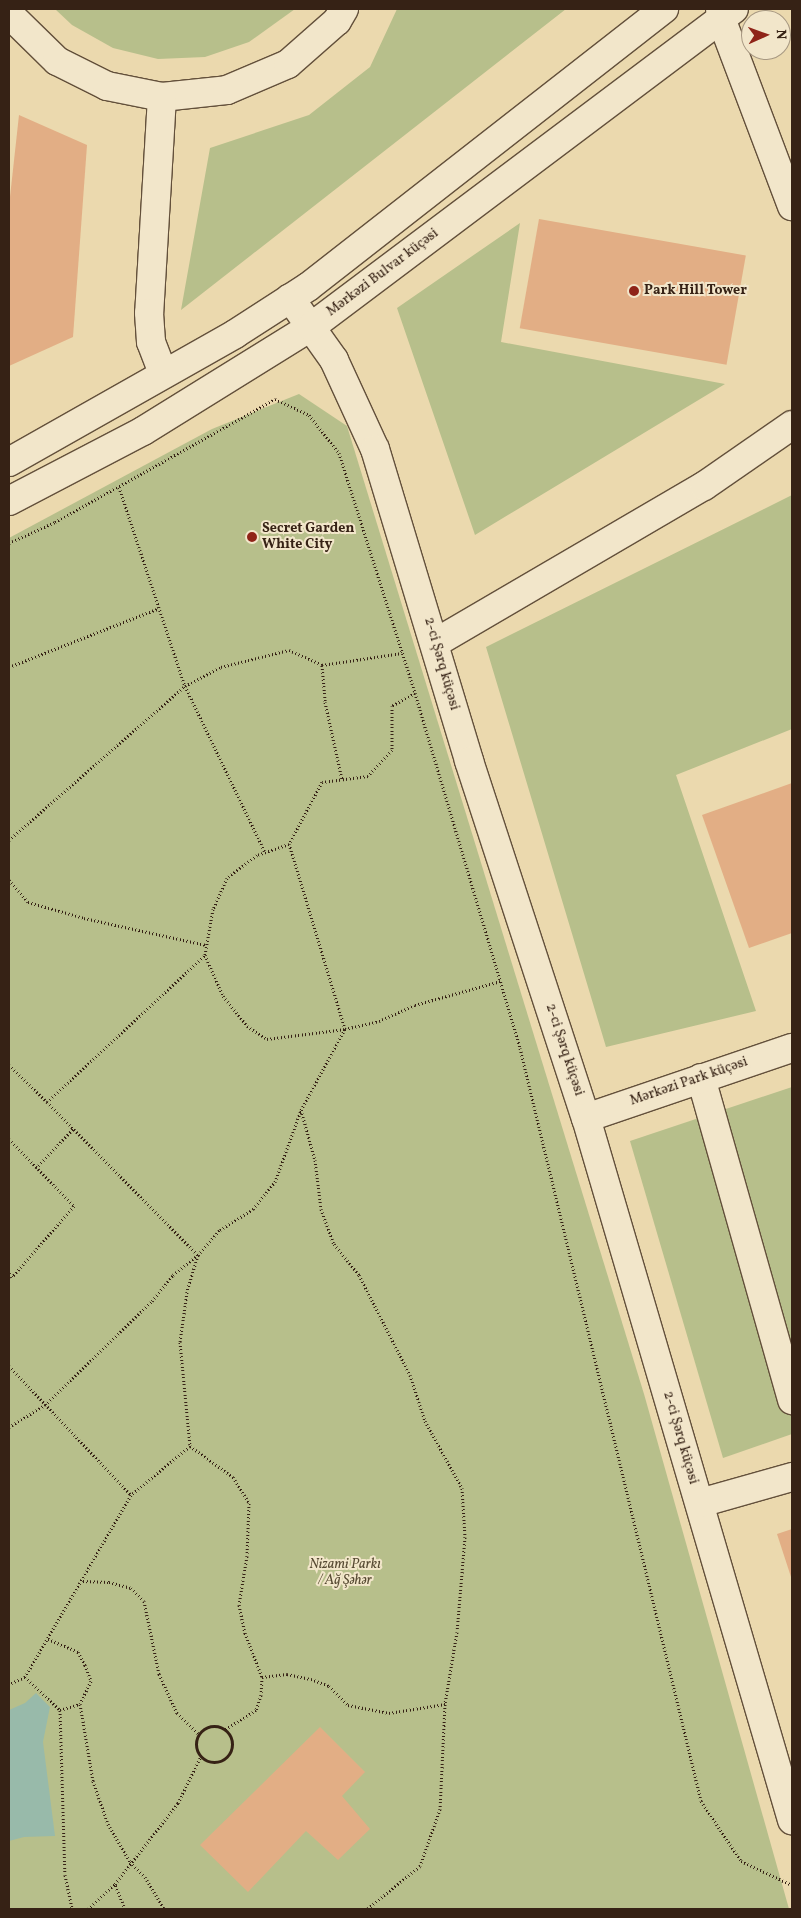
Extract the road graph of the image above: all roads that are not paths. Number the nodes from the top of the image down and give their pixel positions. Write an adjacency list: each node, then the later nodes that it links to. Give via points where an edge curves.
1 (344, 9): 5 (street, via 337,21 288,64 228,90)
2 (664, 9): 7 (street, via 518,126)
3 (725, 13): 6 (street); 8 (street, Mərkəzi Bulvar küçəsi)
4 (9, 14): 5 (street, via 15,24 57,61 107,86)
5 (162, 97): 9 (street, via 149,313 151,342)
6 (792, 206)
7 (290, 298): 8 (street, 2-ci Şərq küçəsi); 9 (street)
8 (311, 327): 12 (street, Mərkəzi Bulvar küçəsi, via 143,431); 13 (street, 2-ci Şərq küçəsi, via 334,360 375,449)
9 (163, 373): 11 (street)
10 (792, 426): 13 (street, via 704,486)
11 (9, 462)
12 (9, 500)
13 (436, 643): 16 (street, 2-ci Şərq küçəsi, via 470,761)
14 (792, 1048): 15 (street, Mərkəzi Park küçəsi)
15 (701, 1078): 16 (street, Mərkəzi Park küçəsi); 17 (street)
16 (586, 1118): 19 (street, 2-ci Şərq küçəsi)
17 (792, 1400)
18 (792, 1477): 19 (street)
19 (700, 1504): 20 (street, 2-ci Şərq küçəsi)
20 (792, 1820)

